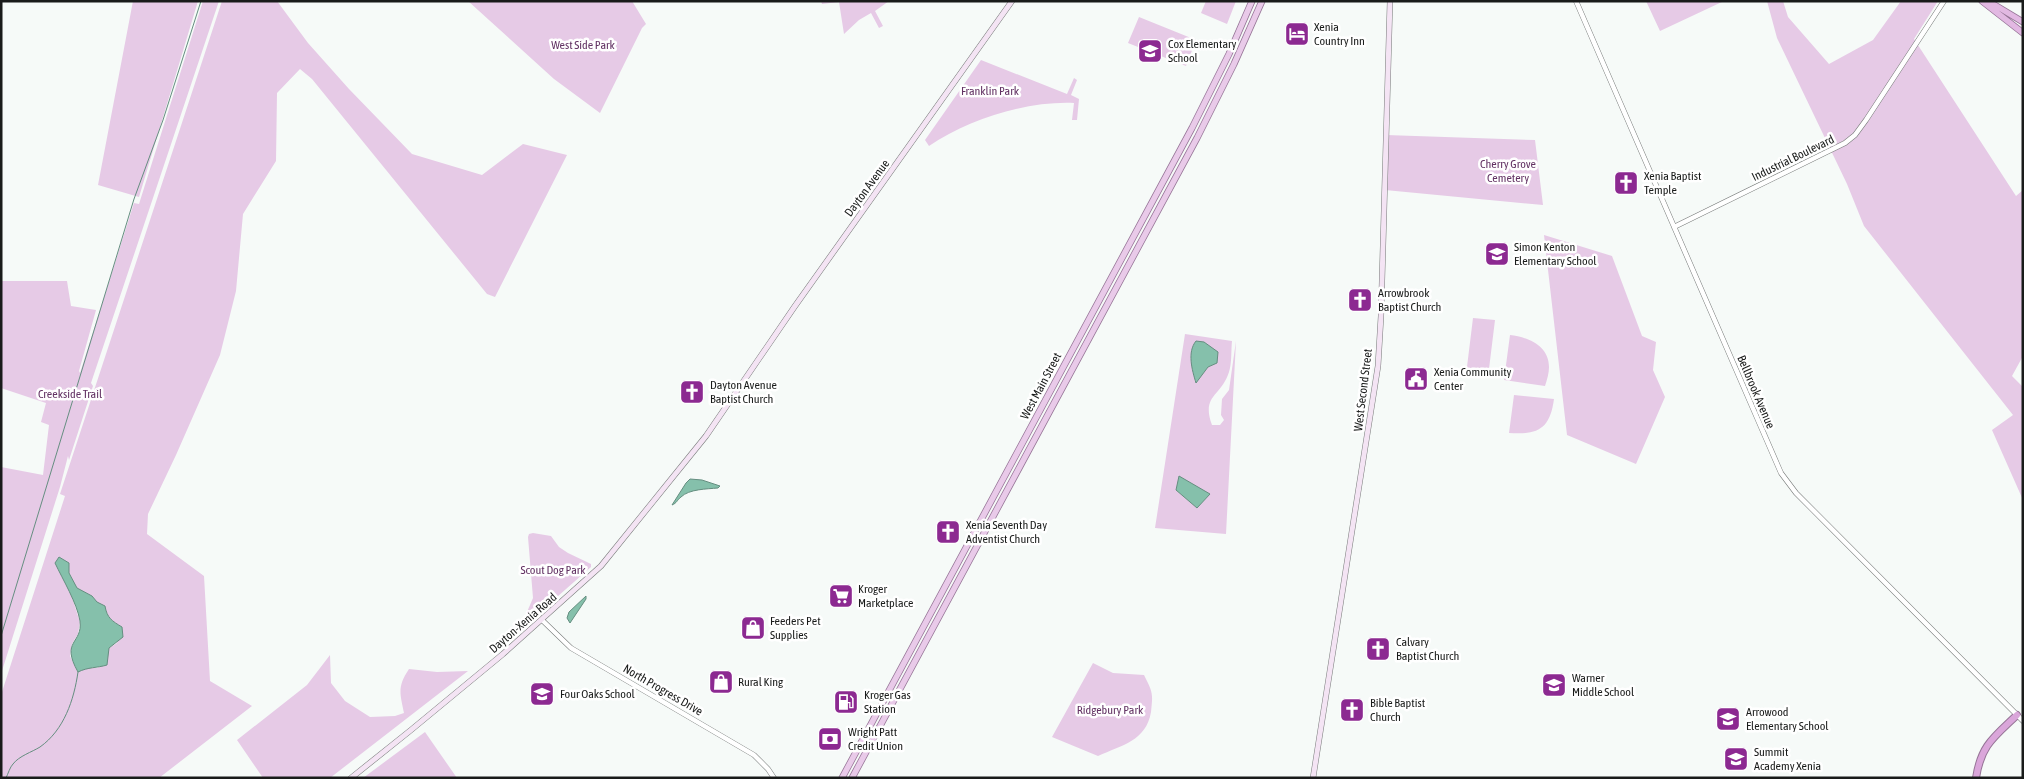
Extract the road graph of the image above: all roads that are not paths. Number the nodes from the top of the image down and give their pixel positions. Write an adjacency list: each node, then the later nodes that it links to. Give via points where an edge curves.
1 (1012, 1): 12 (main road, Dayton Avenue)
2 (1252, 1): 17 (main road, West Main Street, via 1192,128)
3 (1262, 1): 18 (main road, West Main Street, via 1201,131)
4 (1390, 1): 19 (main road, West Second Street, via 1377,374)
5 (1576, 1): 11 (street, Bellbrook Avenue)
6 (1944, 1): 11 (street, Industrial Boulevard, via 1855,135 1845,143)
7 (1982, 1): 10 (highway)
8 (1988, 1): 9 (highway)
9 (2023, 22)
10 (2023, 33)
11 (1674, 226): 14 (street, Bellbrook Avenue, via 1785,479)
12 (740, 387): 13 (main road, Dayton-Xenia Road, via 706,436 601,566)
13 (542, 620): 15 (main road, Dayton-Xenia Road); 16 (street, North Progress Drive, via 570,648 754,756)
14 (2020, 718): 20 (highway, via 1984,748); 21 (highway, via 1987,750 1982,761)
15 (351, 778)
16 (774, 778)
17 (842, 778)
18 (852, 778)
19 (1313, 778)
20 (1976, 778)
21 (1981, 778)

